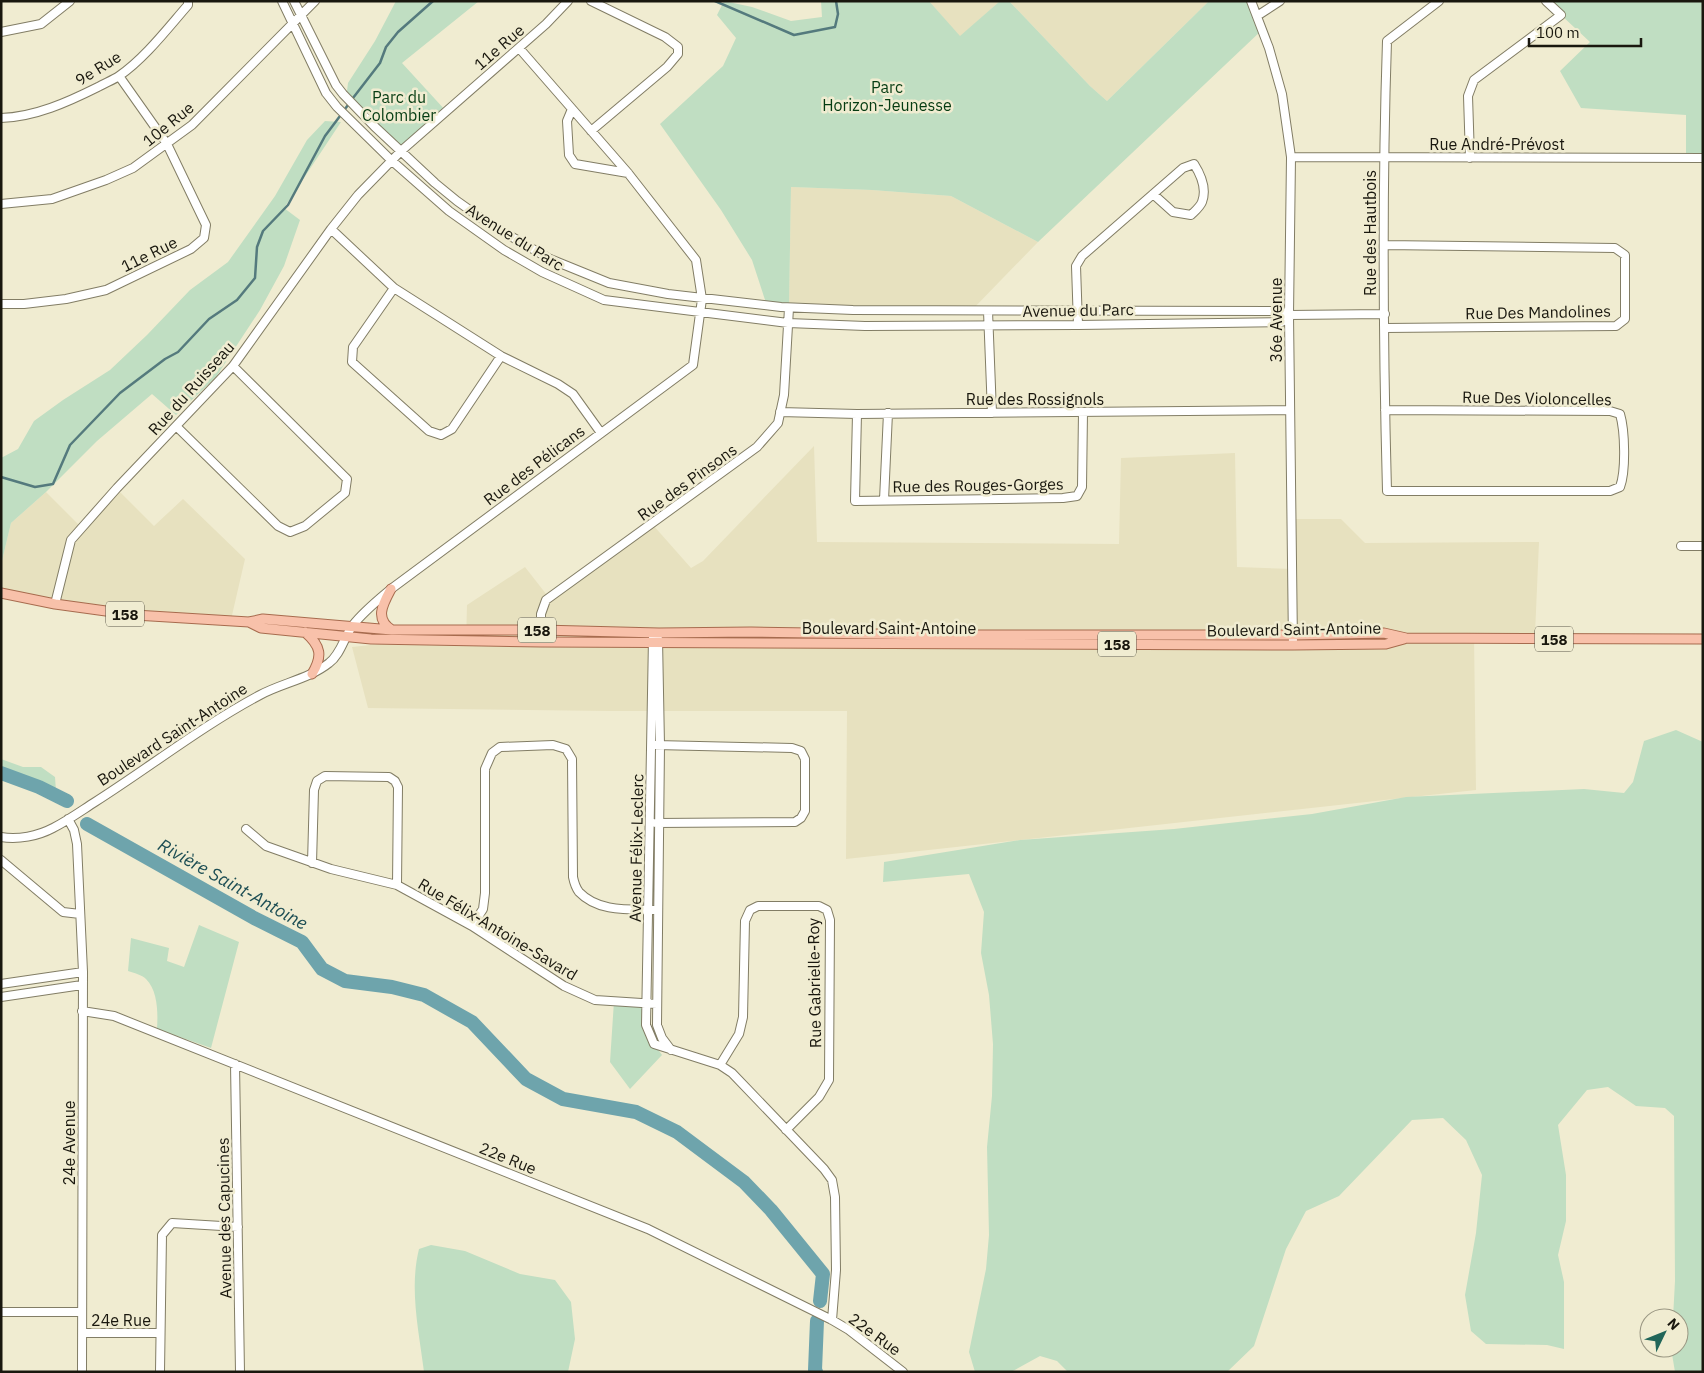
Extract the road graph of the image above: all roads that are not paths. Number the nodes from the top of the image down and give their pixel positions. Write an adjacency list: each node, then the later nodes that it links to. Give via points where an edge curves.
1 (70, 1): 15 (street, via 41,24)
2 (282, 1): 14 (street, Avenue du Parc)
3 (294, 1): 12 (street, Avenue du Parc)
4 (315, 1): 12 (street, 10e Rue)
5 (568, 1): 16 (street, 11e Rue)
6 (591, 1): 20 (street, via 678,47 678,54 667,67)
7 (1252, 1): 13 (street, 36e Avenue)
8 (1280, 1): 13 (street)
9 (1439, 1): 24 (street, Rue des Hautbois, via 1387,41)
10 (1546, 1): 25 (street, via 1561,15 1474,80 1468,96)
11 (188, 3): 17 (street, 9e Rue, via 154,44)
12 (301, 15): 14 (street, 10e Rue); 22 (street, Avenue du Parc, via 336,85)
13 (1257, 16): 23 (street, 36e Avenue, via 1282,94)
14 (292, 24): 21 (street, 10e Rue, via 192,125); 27 (street, Avenue du Parc, via 326,93)
15 (1, 32)
16 (519, 48): 18 (street, Rue des Pélicans); 22 (street, 11e Rue)
17 (118, 76): 19 (street, 9e Rue, via 74,99 41,111); 21 (street)
18 (572, 109): 20 (street, Rue des Pélicans); 28 (street, via 567,121 569,155 575,164)
19 (1, 118)
20 (591, 131): 28 (street, Rue des Pélicans)
21 (167, 144): 30 (street, 10e Rue, via 133,168 106,180 52,199); 35 (street, 11e Rue, via 206,225 204,238 191,249 106,290 66,299)
22 (401, 151): 27 (street, Rue du Ruisseau); 34 (street, Avenue du Parc, via 435,183 488,223 550,258 609,283)
23 (1291, 157): 24 (street, Rue André-Prévost); 42 (street, 36e Avenue)
24 (1383, 158): 25 (street, Rue André-Prévost); 32 (street, Rue des Hautbois)
25 (1470, 158): 26 (street, Rue André-Prévost)
26 (1703, 158)
27 (391, 160): 31 (street, Rue du Ruisseau); 40 (street, Avenue du Parc, via 448,211 542,272 604,300)
28 (628, 173): 34 (street, Rue des Pélicans, via 696,260)
29 (1153, 194): 29 (street, via 1183,168 1194,164 1200,173 1204,190 1202,203 1191,214 1173,212); 38 (street, via 1082,256 1076,266)
30 (1, 204)
31 (331, 229): 33 (street); 49 (street, Rue du Ruisseau)
32 (1384, 245): 41 (street, Rue des Hautbois); 47 (street, Rue Des Mandolines, via 1615,248 1625,255 1625,319 1616,326)
33 (394, 288): 48 (street); 48 (street, via 353,347 352,362 429,431 442,435 452,429)
34 (702, 299): 36 (street, Avenue du Parc); 40 (street, Rue des Pélicans)
35 (1, 304)
36 (789, 308): 37 (street, Avenue du Parc); 43 (street, Rue des Pinsons)
37 (867, 310): 39 (street, Avenue du Parc); 46 (street)
38 (1077, 310): 39 (street, Avenue du Parc); 42 (street, Avenue du Parc, via 1280,311); 45 (street)
39 (988, 311): 44 (street)
40 (700, 312): 43 (street, Avenue du Parc); 58 (street, Rue des Pélicans, via 694,365)
41 (1384, 314): 42 (street, Avenue du Parc); 47 (street, Rue des Hautbois)
42 (1289, 315): 45 (street, Avenue du Parc, via 1282,322); 50 (street, 36e Avenue)
43 (788, 323): 46 (street, Avenue du Parc); 52 (street, Rue des Pinsons)
44 (988, 325): 45 (street, Avenue du Parc); 46 (street, Avenue du Parc); 54 (street)
45 (1078, 325)
46 (865, 326)
47 (1385, 328): 51 (street, Rue des Hautbois)
48 (501, 356): 58 (street, via 573,394)
49 (233, 366): 57 (street, Rue du Ruisseau); 57 (street, via 348,479 345,493 305,526 290,532 278,526)
50 (1290, 410): 53 (street, Rue des Rossignols); 71 (street, 36e Avenue)
51 (1385, 410): 59 (street, Rue des Hautbois); 59 (street, Rue Des Violoncelles, via 1610,411 1620,414 1623,424 1624,478 1620,487 1610,490)
52 (780, 412): 55 (street, Rue des Rossignols); 69 (street, Rue des Pinsons, via 778,423 757,447 546,600 541,614)
53 (1083, 412): 54 (street, Rue des Rossignols); 60 (street, Rue des Rouges-Gorges, via 1082,486 1077,496)
54 (992, 413): 56 (street, Rue des Rossignols)
55 (858, 414): 56 (street, Rue des Rossignols); 60 (street, Rue des Rouges-Gorges, via 854,501)
56 (888, 414): 60 (street, Rue des Rouges-Gorges)
57 (176, 426): 65 (street, Rue du Ruisseau, via 71,540)
58 (601, 433): 63 (street, Rue des Pélicans)
59 (1387, 491)
60 (884, 500)
61 (1681, 546): 62 (street)
62 (1703, 546)
63 (391, 589): 67 (street, Rue des Pélicans); 68 (main road, via 382,606 382,617)
64 (1, 594): 65 (main road, 158)
65 (55, 604): 66 (main road, 158, via 135,615)
66 (249, 622): 67 (main road, 158, via 263,619); 70 (main road, 158, via 262,628)
67 (351, 627): 68 (main road, 158); 72 (street, Rue des Pélicans)
68 (392, 630): 69 (main road, Boulevard Saint-Antoine / 158)
69 (541, 630): 73 (main road, Boulevard Saint-Antoine / 158); 76 (street, Rue des Pinsons)
70 (305, 632): 72 (main road, 158); 78 (main road, via 315,641 319,652)
71 (1293, 635): 73 (main road, Boulevard Saint-Antoine / 158, via 751,632); 74 (main road, Boulevard Saint-Antoine / 158, via 1384,633); 77 (street, 36e Avenue)
72 (347, 636): 76 (main road, Boulevard Saint-Antoine / 158); 78 (street, Boulevard Saint-Antoine, via 330,662)
73 (656, 638): 76 (main road, Boulevard Saint-Antoine / 158); 77 (main road, Boulevard Saint-Antoine / 158); 79 (street, Avenue Félix-Leclerc)
74 (1406, 638): 75 (main road, Boulevard Saint-Antoine / 158); 77 (main road, Boulevard Saint-Antoine / 158, via 1386,644)
75 (1703, 639)
76 (541, 642)
77 (1293, 645)
78 (312, 674): 80 (street, Boulevard Saint-Antoine, via 261,694 217,720)
79 (656, 745): 81 (street, Avenue Félix-Leclerc); 82 (street, Avenue Félix-Leclerc); 82 (street, via 792,748 801,751 805,759 805,811 795,822)
80 (68, 819): 84 (street, Boulevard Saint-Antoine, via 52,829 32,835); 89 (street, 24e Avenue, via 77,844)
81 (650, 823): 82 (street); 88 (street, Avenue Félix-Leclerc)
82 (659, 823): 88 (street, Avenue Félix-Leclerc)
83 (246, 829): 86 (street, Rue Félix-Antoine-Savard, via 266,846)
84 (1, 837)
85 (1, 860): 89 (street, via 62,912)
86 (312, 863): 87 (street, Rue Félix-Antoine-Savard); 87 (street, via 314,790 318,780 325,776 389,778 398,787)
87 (397, 885): 90 (street, Rue Félix-Antoine-Savard)
88 (654, 910): 90 (street, via 611,909 594,903 578,891 573,878 572,759 566,749 553,745 500,747 492,753 485,769 485,893 483,909); 95 (street, Avenue Félix-Leclerc); 96 (street, Avenue Félix-Leclerc)
89 (80, 914): 91 (street, 24e Avenue)
90 (472, 926): 95 (street, Rue Félix-Antoine-Savard, via 564,986 595,1000)
91 (82, 972): 92 (street); 93 (street, 24e Avenue)
92 (1, 984)
93 (82, 984): 94 (street); 97 (street, 24e Avenue)
94 (1, 997)
95 (647, 1003): 96 (street, Rue Félix-Antoine-Savard); 98 (street, Avenue Félix-Leclerc, via 646,1025 654,1044)
96 (658, 1004): 98 (street, Avenue Félix-Leclerc, via 657,1025)
97 (82, 1011): 99 (street, 22e Rue, via 114,1016); 104 (street, 24e Avenue)
98 (671, 1050): 100 (street, Avenue Félix-Leclerc)
99 (235, 1064): 102 (street, Avenue des Capucines); 105 (street, 22e Rue, via 648,1229)
100 (720, 1065): 101 (street, Avenue Félix-Leclerc, via 732,1073); 101 (street, Rue Gabrielle-Roy, via 739,1034 743,1016 745,921 750,910 758,906 819,906 827,910 830,920 829,1080 819,1097)
101 (786, 1130): 105 (street, Avenue Félix-Leclerc, via 832,1180 836,1270)
102 (238, 1227): 107 (street, via 172,1223 162,1235); 110 (street, Avenue des Capucines)
103 (1, 1312): 104 (street, 24e Rue)
104 (82, 1312): 106 (street, 24e Avenue)
105 (832, 1320): 111 (street, 22e Rue, via 850,1330)
106 (82, 1333): 107 (street, 24e Rue); 108 (street, 24e Avenue)
107 (160, 1333): 109 (street)
108 (82, 1372)
109 (160, 1372)
110 (240, 1372)
111 (903, 1372)

